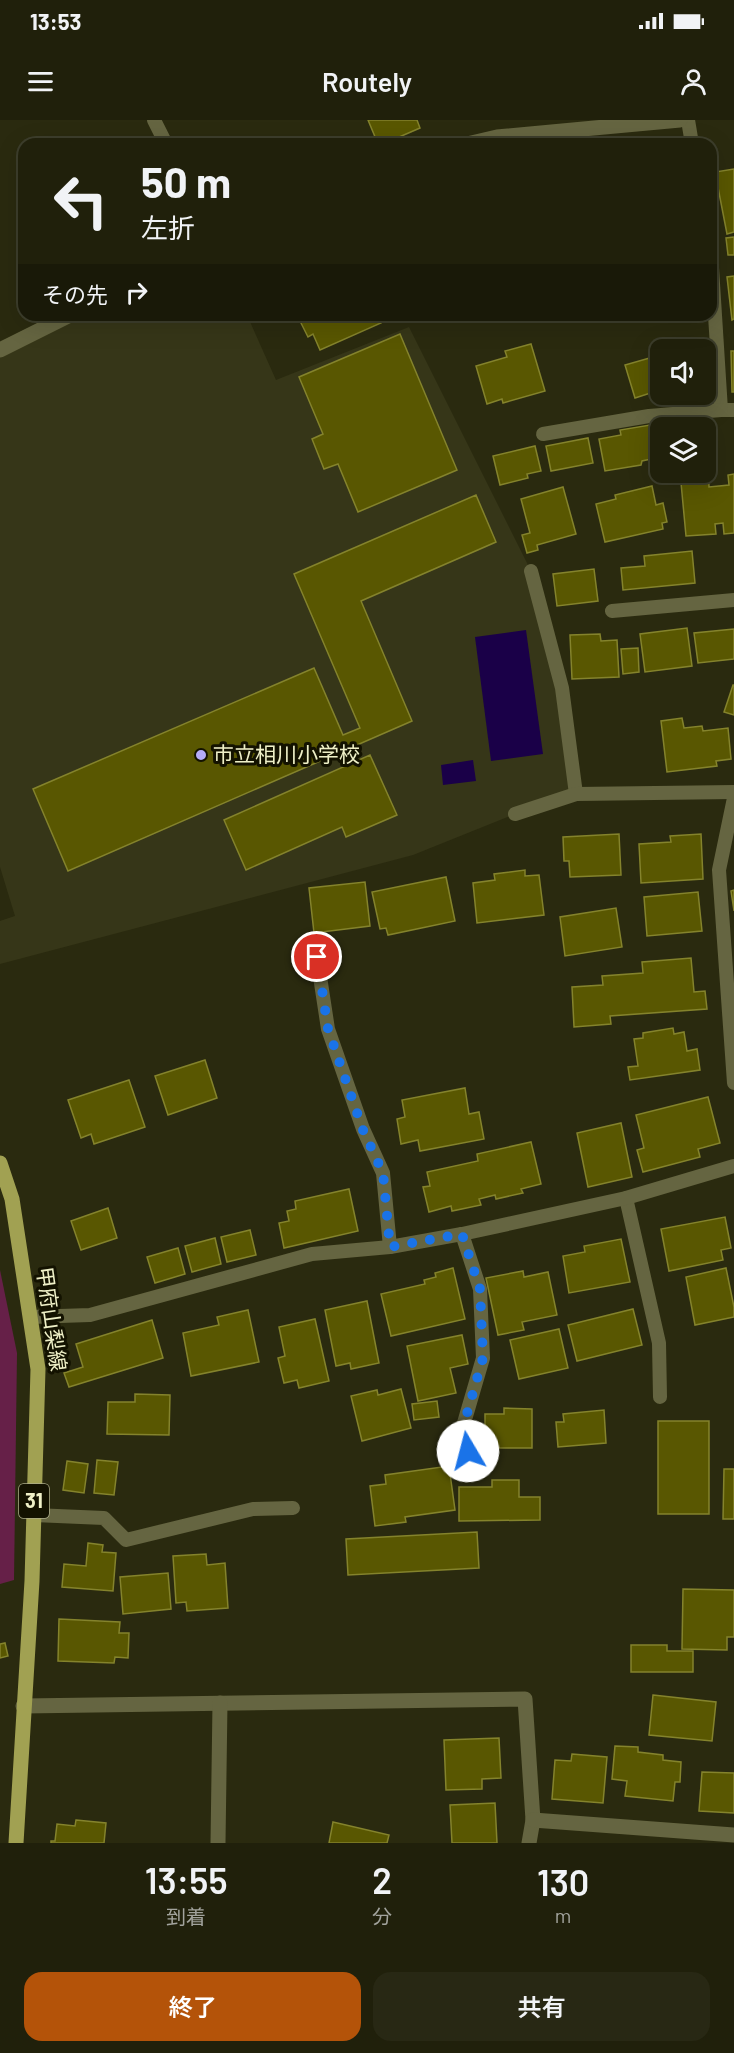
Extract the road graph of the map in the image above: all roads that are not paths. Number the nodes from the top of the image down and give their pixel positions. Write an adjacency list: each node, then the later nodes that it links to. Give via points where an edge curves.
1 (154, 120): 5 (lane)
2 (680, 120): 4 (street)
3 (688, 120): 7 (lane)
4 (616, 123): 6 (street)
5 (163, 138)
6 (493, 138)
7 (691, 138)
8 (717, 311): 11 (lane)
9 (58, 321): 10 (street)
10 (0, 350)
11 (727, 410): 12 (lane, via 649,416)
12 (543, 434)
13 (531, 571): 17 (lane, via 562,688)
14 (734, 600): 15 (lane)
15 (612, 611)
16 (734, 792): 17 (lane)
17 (576, 794): 19 (lane)
18 (734, 798): 21 (lane, via 720,870)
19 (514, 814)
20 (317, 957): 26 (lane, via 328,1029 363,1130 383,1173)
21 (734, 1083)
22 (0, 1163): 27 (main road, 甲府山梨線 / 31, via 12,1199)
23 (734, 1166): 24 (lane)
24 (626, 1198): 25 (lane); 28 (lane, via 659,1343)
25 (462, 1234): 26 (lane); 29 (lane, via 480,1289 483,1358 464,1424)
26 (390, 1247): 27 (lane, via 312,1254 90,1315)
27 (30, 1317): 31 (main road, 甲府山梨線 / 31, via 39,1369)
28 (660, 1397)
29 (468, 1451)
30 (293, 1508): 31 (lane, via 253,1509 126,1539 104,1518)
31 (34, 1515): 33 (main road, 甲府山梨線 / 31)
32 (220, 1703): 33 (street); 34 (street, via 525,1699); 37 (street)
33 (23, 1706): 36 (main road, 甲府山梨線 / 31)
34 (533, 1820): 35 (street); 38 (street)
35 (734, 1835)
36 (16, 1843)
37 (218, 1843)
38 (529, 1843)

